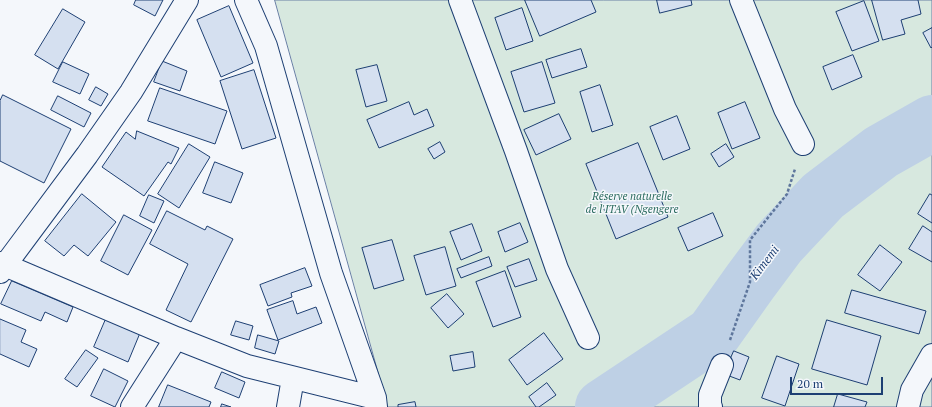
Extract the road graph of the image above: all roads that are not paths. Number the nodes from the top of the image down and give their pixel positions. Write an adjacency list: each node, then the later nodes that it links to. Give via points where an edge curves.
1 (187, 0): 6 (street, via 131,92)
2 (246, 0): 12 (street, via 266,46 331,273)
3 (460, 0): 8 (street, via 557,270)
4 (741, 0): 5 (street, via 785,108)
5 (804, 144)
6 (2, 267): 7 (street)
7 (176, 338): 11 (street, via 247,366); 13 (street)
8 (588, 338)
9 (932, 355): 16 (street, via 912,390)
10 (722, 365): 15 (street, via 710,395)
11 (292, 378): 12 (street); 14 (street)
12 (376, 402)
13 (132, 407)
14 (288, 407)
15 (711, 407)
16 (908, 407)

